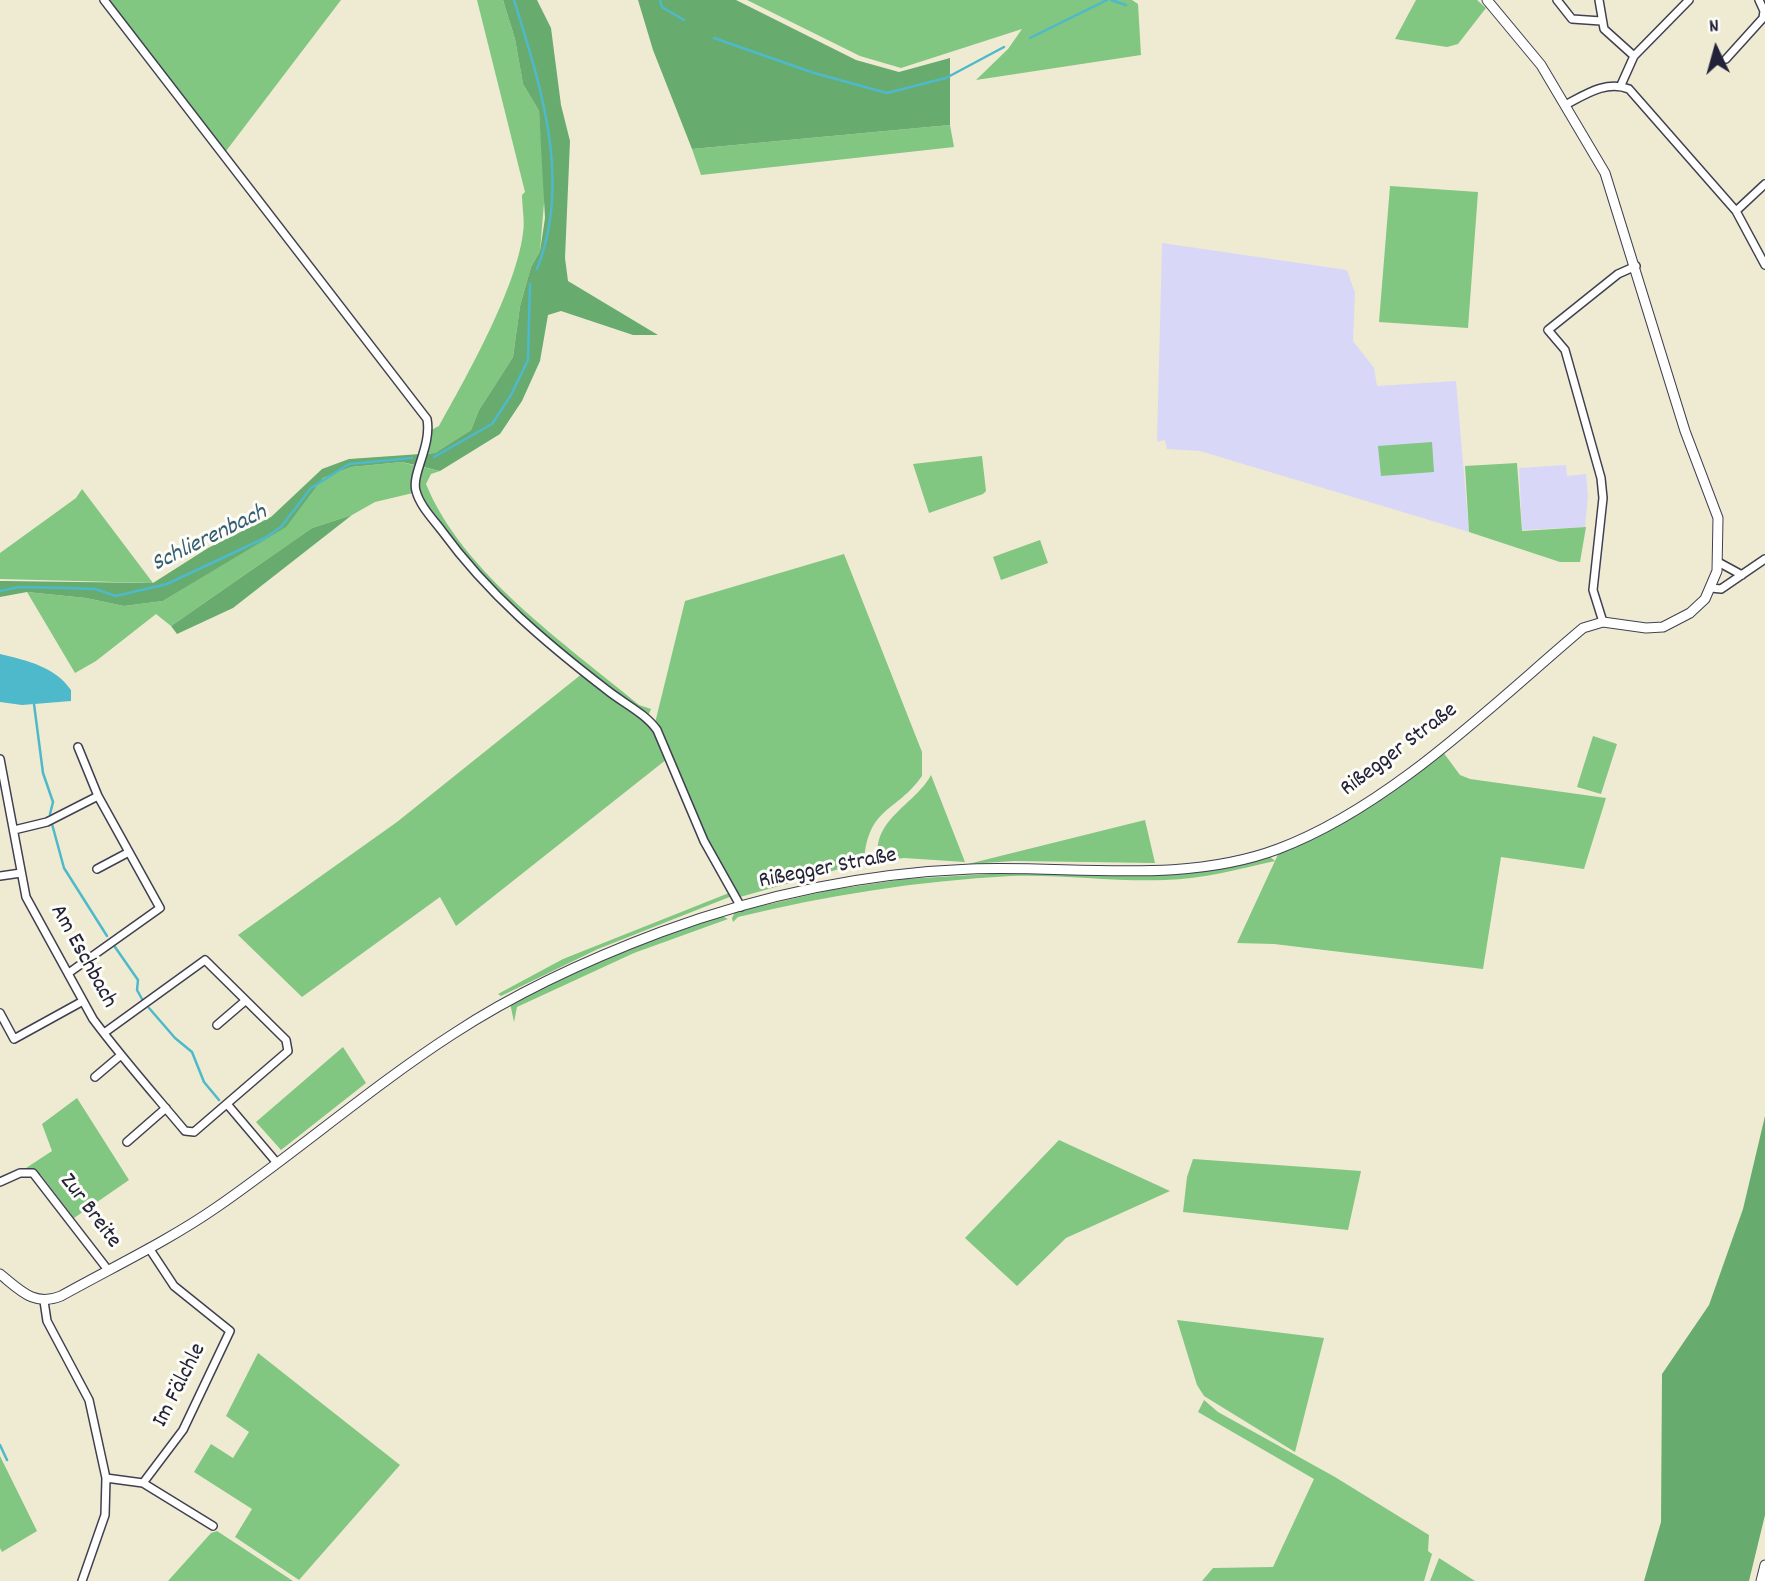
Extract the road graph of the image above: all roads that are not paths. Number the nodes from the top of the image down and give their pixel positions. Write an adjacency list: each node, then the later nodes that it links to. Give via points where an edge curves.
1 (104, 0): 29 (street, via 427,419 429,440 415,479 416,493 456,550 511,611 657,730 704,841)
2 (1487, 0): 11 (street)
3 (1557, 0): 7 (street, via 1572,19)
4 (1599, 0): 7 (street)
5 (1689, 0): 8 (street)
6 (1762, 2): 9 (street, via 1763,18)
7 (1601, 21): 8 (street)
8 (1634, 56): 10 (street)
9 (1726, 59)
10 (1621, 85): 11 (street, via 1599,88); 13 (street, via 1636,95)
11 (1567, 104): 15 (street, via 1605,173)
12 (1765, 184): 13 (street)
13 (1736, 211): 14 (street)
14 (1765, 265)
15 (1636, 266): 17 (street, via 1685,431 1715,504); 20 (street, via 1618,274 1548,330 1565,350 1601,478 1593,590)
16 (1765, 559): 18 (street)
17 (1718, 562): 18 (street); 19 (street)
18 (1742, 575): 19 (street, via 1721,589)
19 (1711, 589): 20 (street, via 1690,613 1663,627)
20 (1603, 622): 29 (street, Rißegger Straße, via 1583,628 1371,800 1331,825 1263,854 1156,870 1020,868 906,873 817,887)
21 (78, 747): 23 (street)
22 (0, 759): 24 (street, Am Eschbach)
23 (98, 796): 24 (street, via 47,822); 25 (street)
24 (14, 830): 27 (street, Am Eschbach)
25 (129, 852): 26 (street); 30 (street, via 160,908)
26 (97, 869)
27 (21, 873): 28 (street); 30 (street, Am Eschbach, via 26,897)
28 (0, 876)
29 (741, 907): 41 (street, Rißegger Straße, via 660,932 502,1005 373,1089)
30 (70, 972): 31 (street, Am Eschbach)
31 (83, 1001): 33 (street, via 14,1039); 35 (street, Am Eschbach)
32 (245, 1001): 34 (street); 35 (street, via 205,960); 38 (street, via 286,1040 288,1051)
33 (0, 1013)
34 (217, 1025)
35 (104, 1033): 36 (street, Am Eschbach)
36 (121, 1055): 37 (street); 39 (street, Am Eschbach)
37 (94, 1077)
38 (228, 1104): 39 (street, Am Eschbach, via 194,1132 185,1131); 41 (street)
39 (166, 1108): 40 (street)
40 (127, 1142)
41 (277, 1163): 43 (street, Rißegger Straße)
42 (0, 1182): 44 (street, Zur Breite, via 33,1173)
43 (149, 1248): 44 (street, Rißegger Straße); 48 (street, Im Fälchle, via 174,1286 230,1332 183,1430)
44 (108, 1270): 46 (street, Rißegger Straße, via 61,1297)
45 (0, 1274): 46 (street, via 27,1296)
46 (44, 1301): 47 (street, via 47,1321 89,1400)
47 (106, 1478): 48 (street); 51 (street, via 105,1515)
48 (144, 1483): 49 (street)
49 (213, 1526)
50 (1765, 1565): 52 (street)
51 (82, 1581)
52 (1761, 1581)

